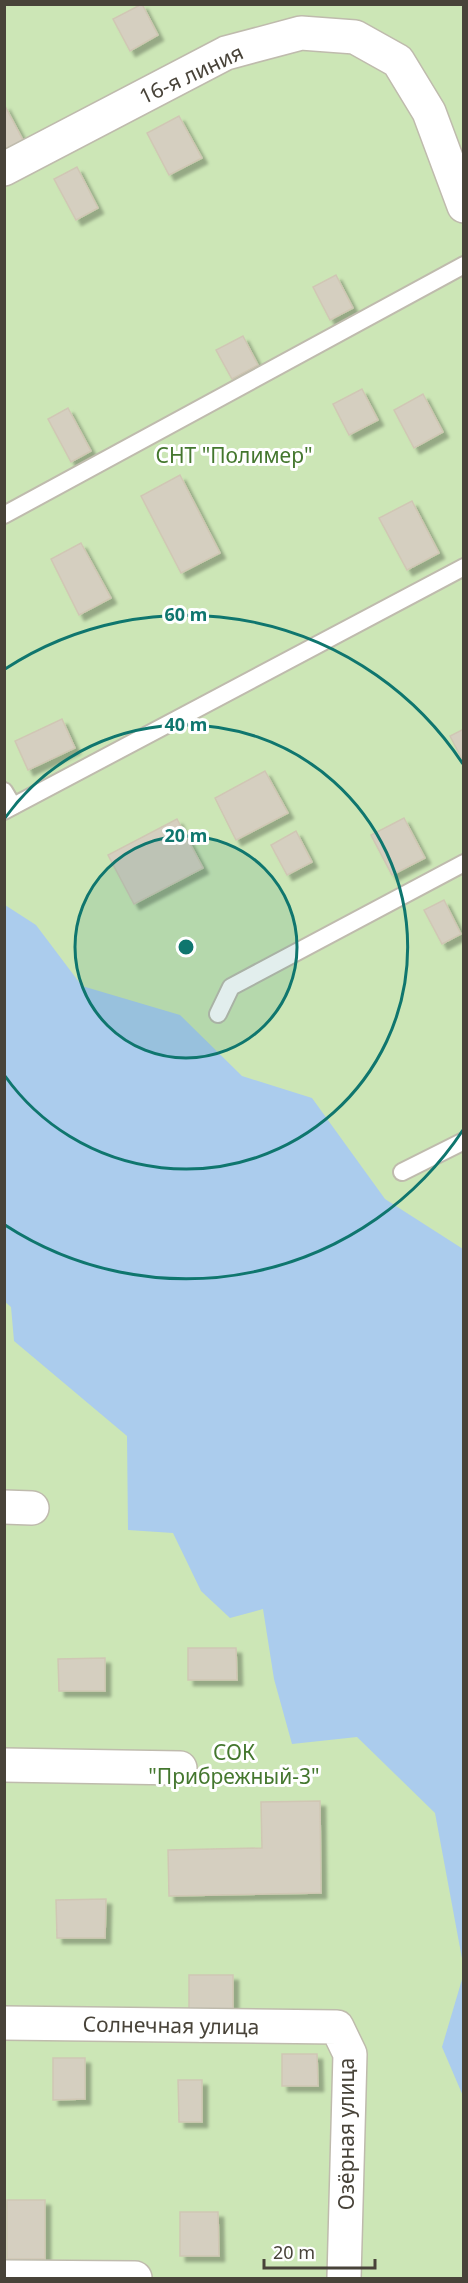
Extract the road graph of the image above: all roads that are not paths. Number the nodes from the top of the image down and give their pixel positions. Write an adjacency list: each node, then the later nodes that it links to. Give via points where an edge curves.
1 (4, 169): 2 (street, 16-я линия, via 226,53 301,33 355,37 398,61 429,112)
2 (464, 206)
3 (464, 265): 4 (lane)
4 (4, 515)
5 (464, 567): 7 (lane)
6 (4, 791): 7 (lane)
7 (8, 808)
8 (464, 863): 9 (lane, via 231,987)
9 (218, 1014)
10 (464, 1141): 11 (lane)
11 (402, 1172)
12 (4, 1765): 13 (street)
13 (180, 1768)
14 (4, 2023): 15 (street, Солнечная улица)
15 (337, 2027): 18 (street, Озёрная улица, via 350,2054)
16 (4, 2277): 17 (street)
17 (135, 2278)
18 (344, 2278)

